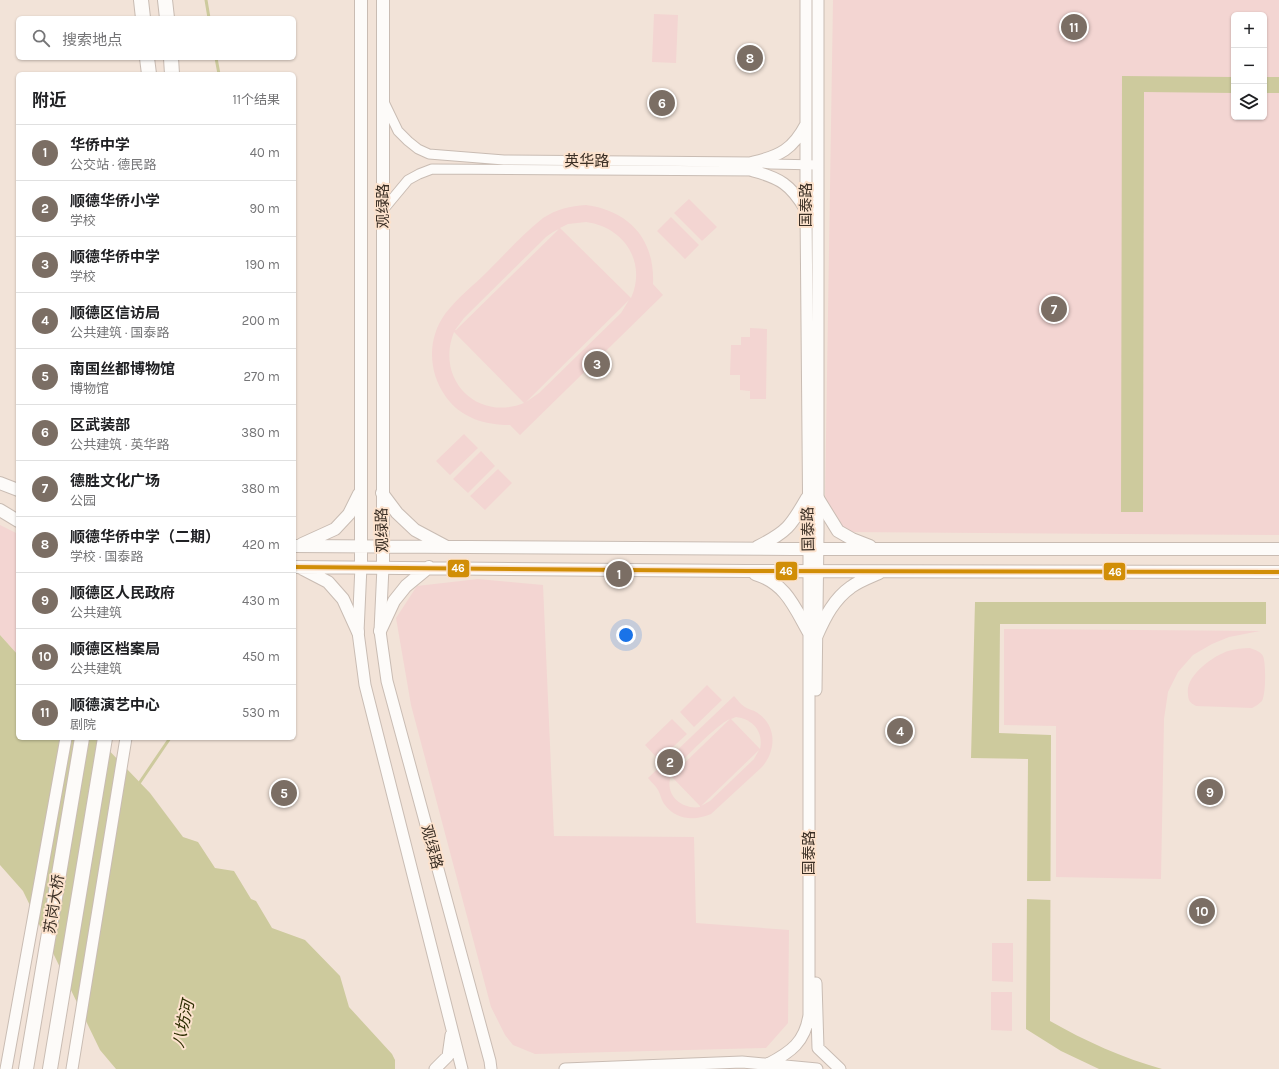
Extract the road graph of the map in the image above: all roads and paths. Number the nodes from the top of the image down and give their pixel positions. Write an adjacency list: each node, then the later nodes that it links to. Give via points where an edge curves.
1 (141, 0): 7 (highway)
2 (165, 0): 8 (highway)
3 (361, 0): 22 (main road, 观绿路)
4 (383, 0): 13 (main road, 观绿路)
5 (806, 0): 14 (street, 国泰路)
6 (818, 0): 17 (street, 国泰路)
7 (143, 16)
8 (167, 16)
9 (147, 60): 11 (highway)
10 (171, 60): 12 (highway)
11 (149, 72)
12 (172, 72)
13 (383, 101): 15 (street, 英华路, via 398,130 418,149 429,154 504,160); 18 (main road, 观绿路)
14 (807, 121): 15 (street, via 791,146); 16 (street, 国泰路)
15 (753, 166): 16 (street, 英华路, via 771,164); 18 (street, 英华路, via 432,169 408,180); 19 (street, via 788,186 797,194)
16 (806, 168): 17 (street, 英华路); 19 (street, 国泰路)
17 (818, 168): 24 (street, 国泰路)
18 (383, 210): 23 (main road, 观绿路)
19 (806, 210): 24 (street, 国泰路)
20 (0, 482): 21 (main road)
21 (16, 489)
22 (360, 493): 27 (main road, via 349,514 335,529); 28 (main road, 观绿路)
23 (382, 493): 29 (main road, 观绿路); 30 (main road, via 397,513 415,530)
24 (812, 497): 31 (main road, via 788,528); 32 (street, 国泰路); 33 (main road, via 838,531)
25 (0, 510): 26 (main road)
26 (16, 520)
27 (296, 546): 28 (main road)
28 (360, 546): 29 (main road); 35 (main road, 观绿路)
29 (383, 546): 30 (main road); 37 (main road, 观绿路)
30 (446, 546): 31 (main road)
31 (753, 548): 32 (main road)
32 (813, 549): 33 (main road); 40 (street, 国泰路)
33 (876, 549): 34 (main road)
34 (1279, 550)
35 (361, 566): 36 (main road); 37 (main road); 44 (street, 观绿路)
36 (296, 567): 44 (main road, via 328,582 343,599)
37 (383, 567): 38 (main road); 43 (street, 观绿路)
38 (429, 567): 39 (main road); 43 (main road, via 406,586 394,602)
39 (746, 571): 40 (main road); 45 (main road, via 764,577 781,588)
40 (813, 571): 41 (main road); 45 (street, 国泰路)
41 (882, 571): 42 (main road); 45 (main road, via 841,596)
42 (1279, 572)
43 (380, 631): 58 (street, 观绿路, via 387,681)
44 (358, 632): 50 (street, 观绿路, via 365,685)
45 (813, 633): 51 (street, 国泰路, via 809,1015 799,1042 788,1053); 61 (street, 国泰路, via 814,889 818,1048)
46 (66, 740): 53 (street)
47 (82, 740): 54 (highway, 苏岗大桥)
48 (105, 740): 55 (highway, 苏岗大桥)
49 (126, 740): 52 (street)
50 (452, 1031): 56 (street, via 448,1056); 57 (street, 观绿路)
51 (768, 1064): 59 (street, via 725,1062); 60 (street)
52 (72, 1067)
53 (6, 1069)
54 (26, 1069)
55 (50, 1069)
56 (435, 1069)
57 (462, 1069)
58 (492, 1069)
59 (566, 1069)
60 (817, 1069)
61 (840, 1069)

